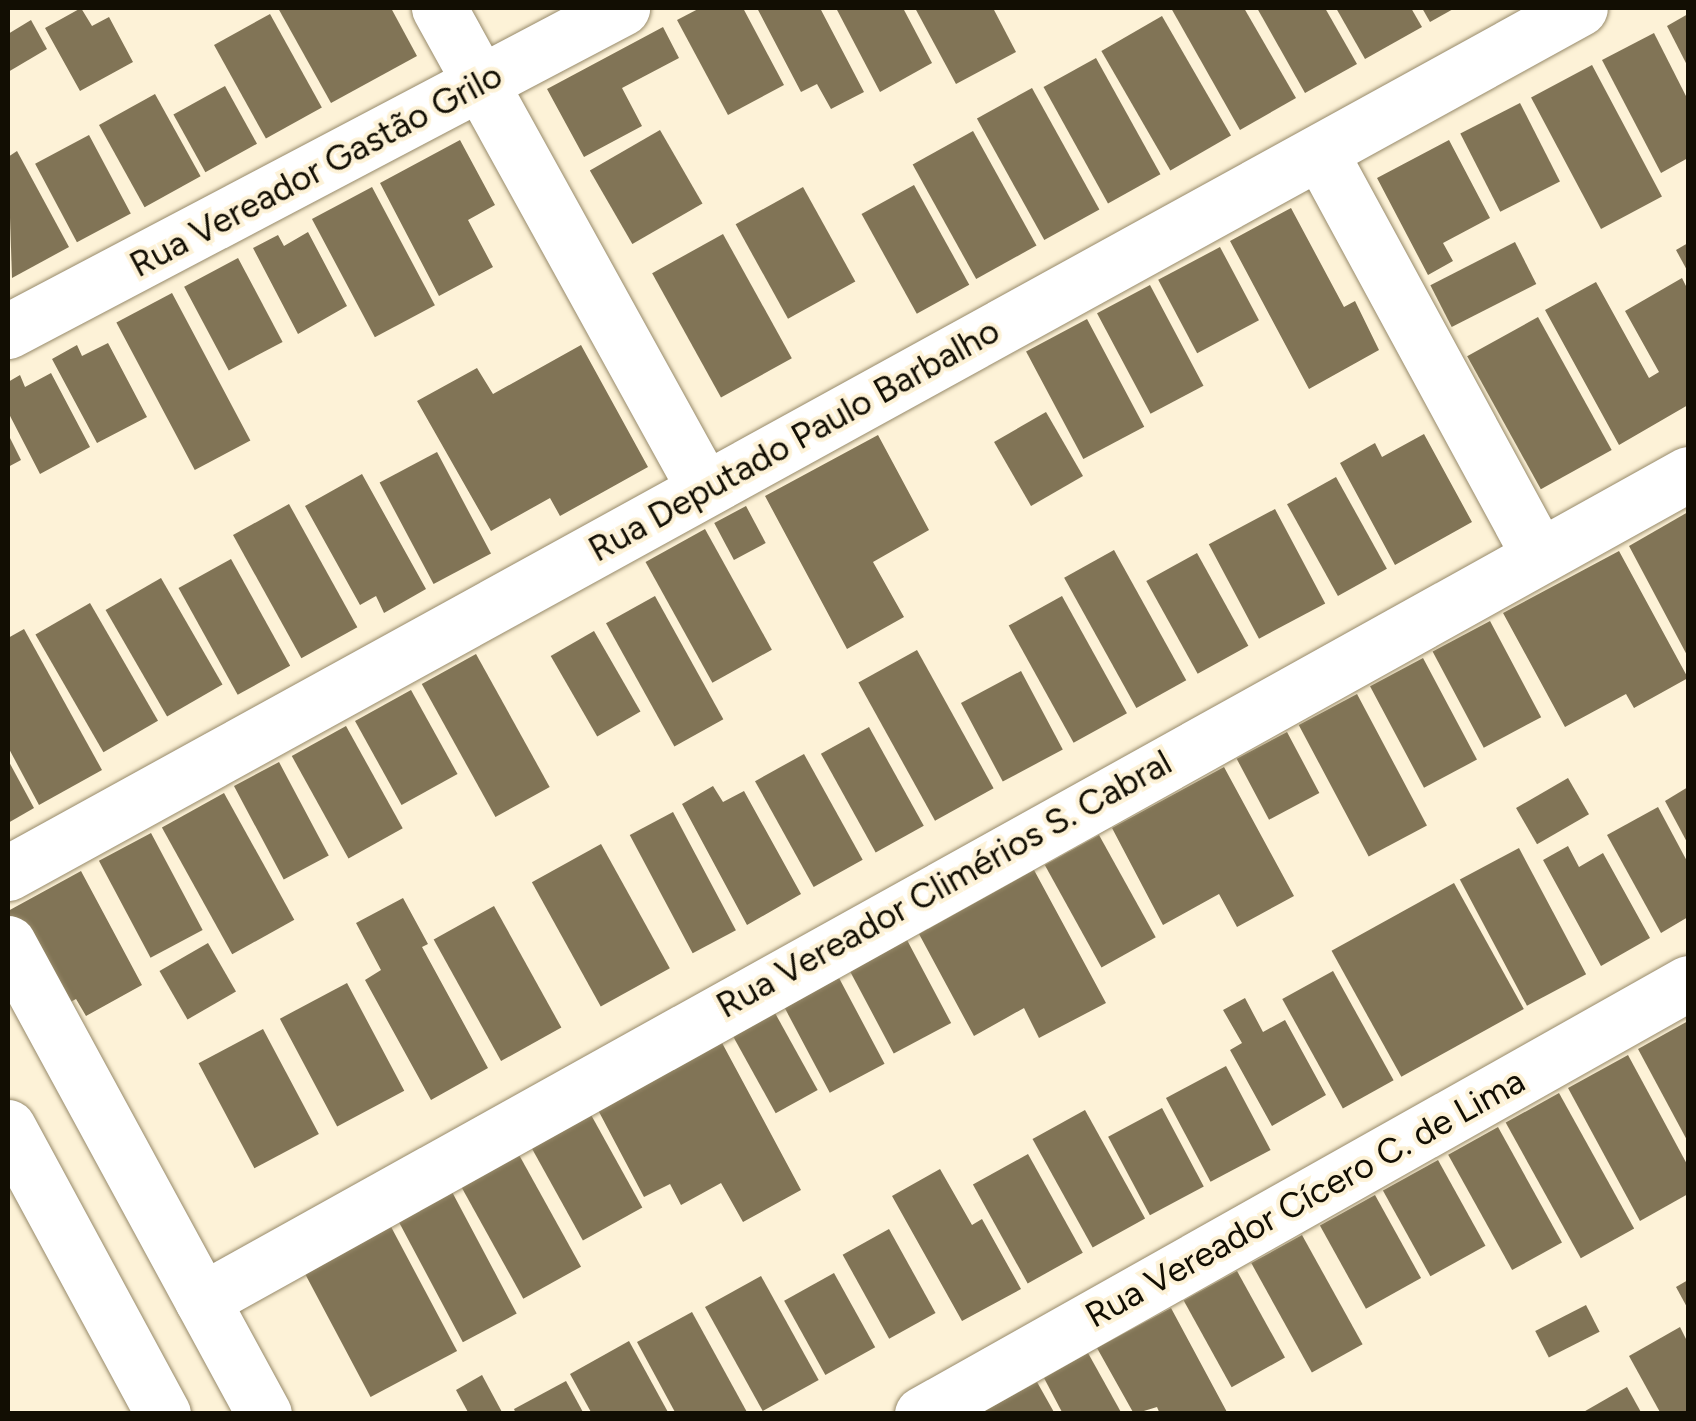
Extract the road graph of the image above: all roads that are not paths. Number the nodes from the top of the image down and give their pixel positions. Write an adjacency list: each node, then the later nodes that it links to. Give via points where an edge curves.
1 (440, 8): 4 (street)
2 (622, 8): 4 (street, Rua Vereador Gastão Grilo)
3 (1580, 8): 5 (street, Rua Deputado Paulo Barbalho)
4 (480, 85): 6 (street, Rua Vereador Gastão Grilo); 8 (street)
5 (1321, 154): 8 (street, Rua Deputado Paulo Barbalho); 9 (street)
6 (8, 331)
7 (1688, 474): 9 (street, Rua Vereador Climérios S. Cabral)
8 (704, 488): 10 (street, Rua Deputado Paulo Barbalho)
9 (1538, 554): 14 (street, Rua Vereador Climérios S. Cabral)
10 (8, 873)
11 (8, 942): 14 (street)
12 (1688, 983): 17 (street, Rua Vereador Cícero C. de Lima)
13 (8, 1127): 15 (street)
14 (202, 1300): 16 (street)
15 (163, 1414)
16 (264, 1414)
17 (922, 1414)

